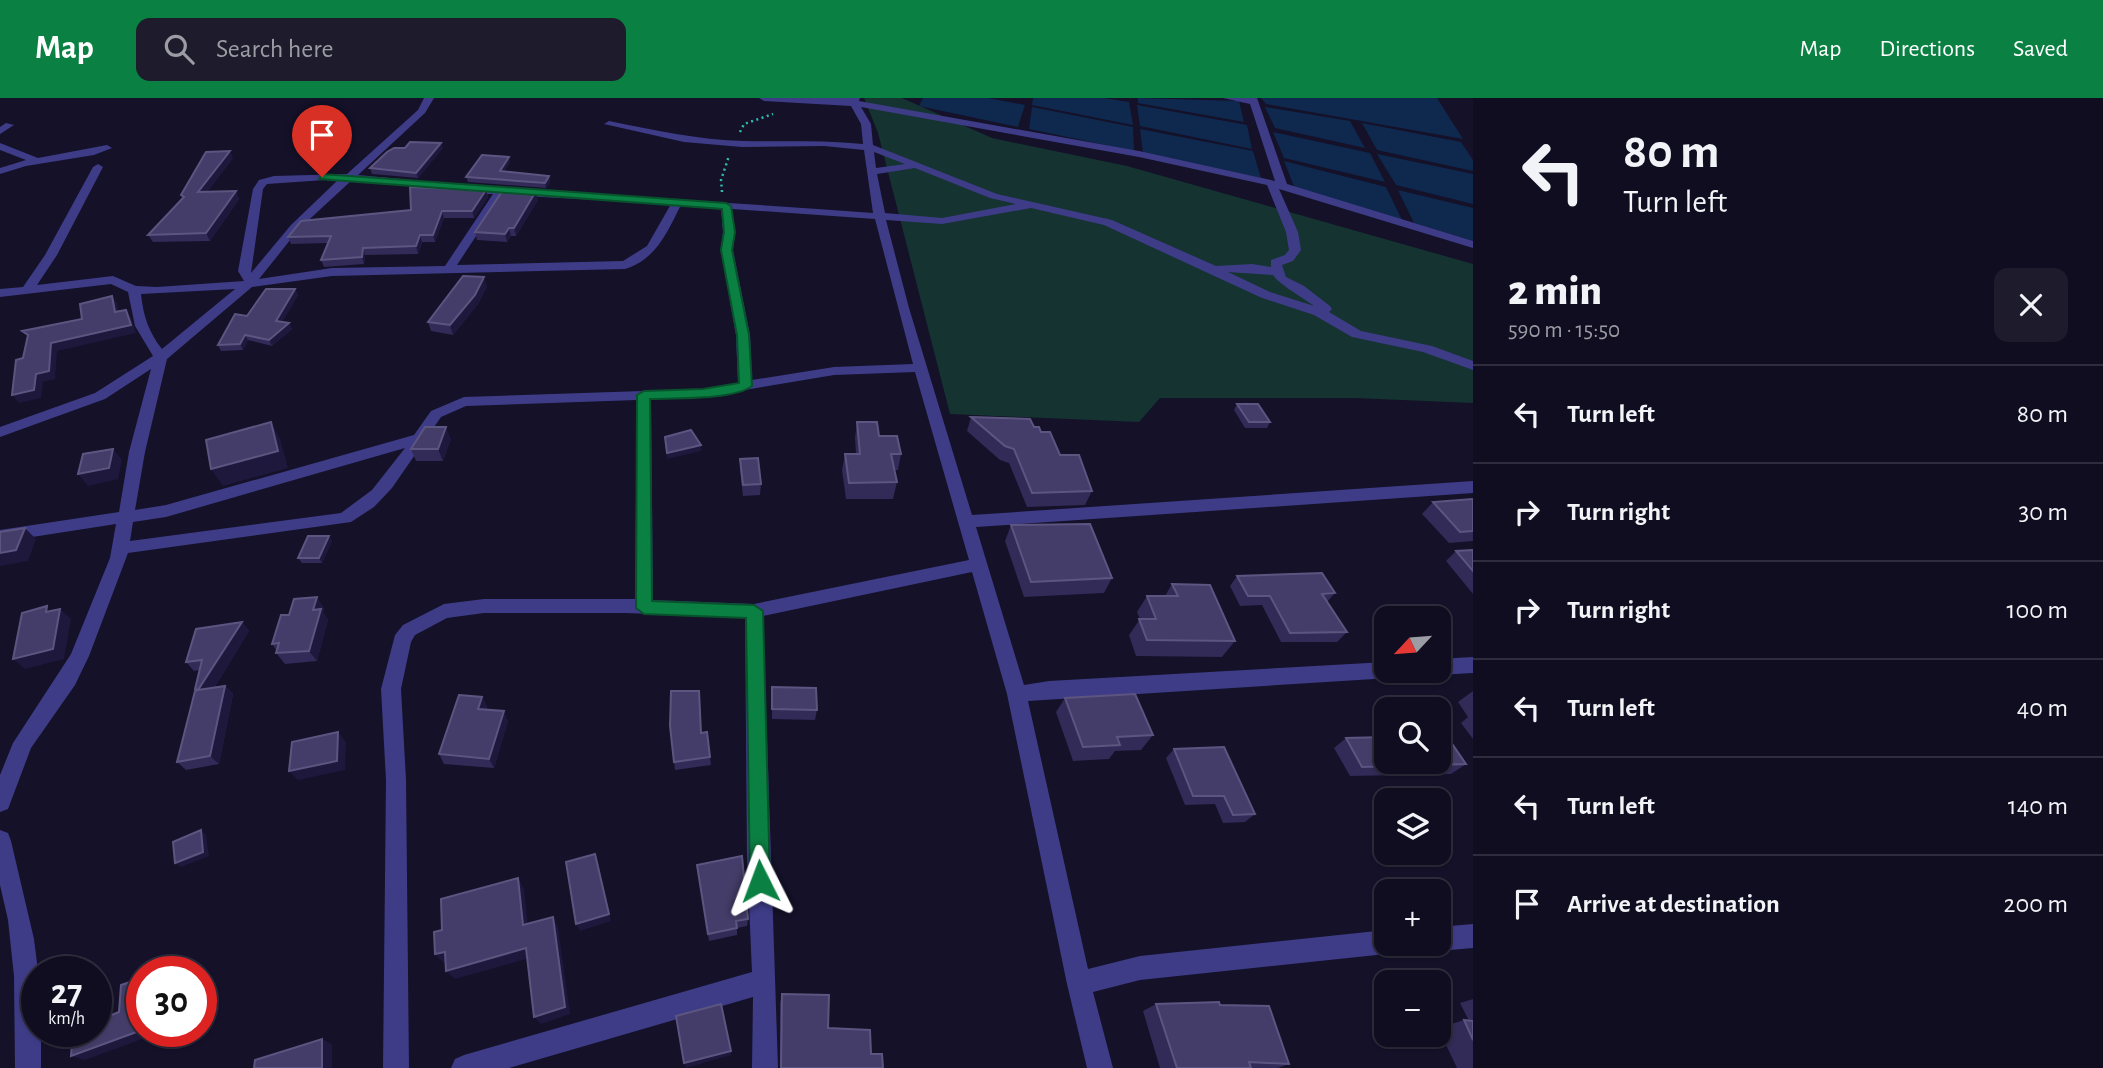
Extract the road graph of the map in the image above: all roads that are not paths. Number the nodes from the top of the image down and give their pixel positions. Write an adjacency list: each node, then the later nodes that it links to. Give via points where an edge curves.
1 (429, 98): 15 (street, via 422,111)
2 (764, 98): 4 (street)
3 (1228, 98): 5 (street)
4 (855, 100): 8 (street, via 866,124); 16 (street)
5 (1252, 100): 16 (street)
6 (609, 124): 8 (street, via 709,141)
7 (0, 146): 10 (street)
8 (869, 147): 11 (street); 14 (street)
9 (107, 148): 10 (street)
10 (37, 160): 13 (street)
11 (916, 165): 14 (street); 19 (street)
12 (98, 167): 27 (street)
13 (0, 171)
14 (872, 172): 21 (street)
15 (350, 178): 17 (street); 26 (street, via 295,227); 26 (street, via 263,182 244,271)
16 (1276, 185): 22 (street); 25 (street, via 1295,250 1275,263)
17 (500, 192): 18 (street); 24 (street)
18 (676, 204): 20 (street); 24 (street, via 652,251 625,265)
19 (1029, 205): 21 (street, via 952,220); 23 (street, via 1108,222)
20 (726, 206): 21 (street); 35 (street, via 727,250 743,335)
21 (881, 216): 34 (street)
22 (1473, 244)
23 (1208, 267): 25 (street); 30 (street)
24 (449, 269): 26 (street, via 332,272)
25 (1279, 275): 30 (street); 31 (street, via 1305,289)
26 (249, 282): 28 (street); 32 (street)
27 (27, 290): 28 (street, via 113,280); 29 (street)
28 (134, 290): 32 (street, via 144,338)
29 (0, 293)
30 (1283, 302): 31 (street, via 1319,312)
31 (1340, 324): 33 (street, via 1374,340 1427,349)
32 (161, 357): 37 (street, via 100,396); 40 (street)
33 (1473, 366)
34 (920, 368): 35 (street, via 834,371); 41 (street)
35 (745, 386): 36 (street)
36 (644, 395): 38 (street, via 464,402 436,414); 45 (street)
37 (0, 432)
38 (419, 439): 40 (street, via 166,512); 43 (street, via 391,481 362,509 345,518)
39 (1473, 487): 41 (street)
40 (127, 515): 42 (street); 43 (street)
41 (965, 522): 44 (street)
42 (0, 536)
43 (122, 548): 51 (street, via 80,656 23,743)
44 (979, 564): 46 (street); 50 (street)
45 (644, 608): 46 (street); 59 (street, via 484,606 444,611 409,630 402,640 391,689 396,780)
46 (754, 611): 56 (street)
47 (1473, 665): 48 (street)
48 (1451, 666)
49 (1374, 671): 50 (street)
50 (1017, 694): 57 (street)
51 (0, 802)
52 (0, 841): 58 (street, via 4,871 20,917 28,974)
53 (1473, 936): 54 (street)
54 (1451, 938)
55 (1374, 943): 57 (street, via 1140,968)
56 (765, 981): 60 (street); 61 (street)
57 (1079, 984): 62 (street)
58 (28, 1068)
59 (396, 1068)
60 (464, 1068)
61 (765, 1068)
62 (1100, 1068)

